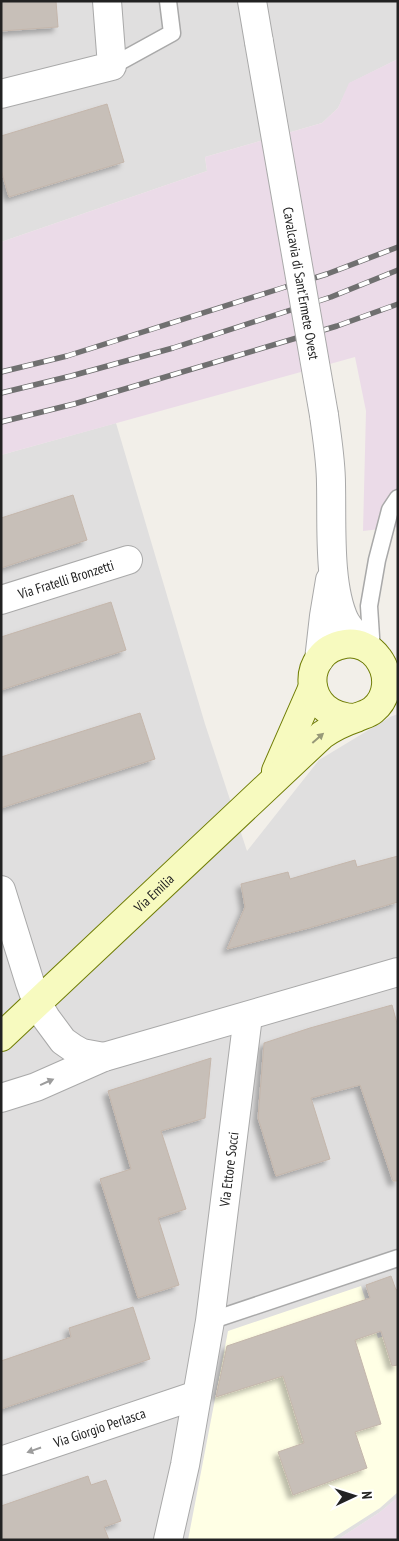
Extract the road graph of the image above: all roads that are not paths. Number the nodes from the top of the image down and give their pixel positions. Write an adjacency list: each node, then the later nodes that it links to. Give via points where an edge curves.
1 (107, 1): 4 (street)
2 (168, 1): 4 (lane, via 172,33)
3 (252, 1): 8 (street, Cavalcavia di Sant'Ermete Ovest, bridge, via 324,415 331,480)
4 (112, 66): 5 (street)
5 (1, 94)
6 (398, 498): 10 (lane, via 390,510 369,606)
7 (128, 560): 9 (street, Via Fratelli Bronzetti)
8 (333, 566): 10 (street, via 345,620 353,633); 11 (street)
9 (1, 600)
10 (379, 654): 11 (main road, via 356,644 347,644 333,648); 13 (main road, Via Emilia, via 386,671 385,692)
11 (319, 660): 12 (main road, Via Emilia, via 313,673)
12 (312, 689): 14 (main road, via 329,712); 15 (main road, Via Emilia)
13 (389, 697): 14 (main road, Via Emilia)
14 (356, 718): 15 (main road, Via Emilia, one-way to 14, via 322,734)
15 (270, 784): 19 (main road, Via Emilia)
16 (1, 890): 17 (street)
17 (8, 938): 19 (street)
18 (398, 972): 20 (street)
19 (37, 1003): 21 (main road, Via Emilia); 22 (street, via 63,1041 82,1053)
20 (248, 1016): 22 (street); 25 (street, Via Ettore Socci)
21 (1, 1037)
22 (104, 1057): 23 (street, one-way to 22)
23 (7, 1090)
24 (398, 1258): 25 (lane)
25 (210, 1321): 26 (street, Via Ettore Socci)
26 (197, 1395): 27 (street, Via Giorgio Perlasca, one-way to 27); 28 (street, Via Ettore Socci)
27 (1, 1461)
28 (168, 1540)

